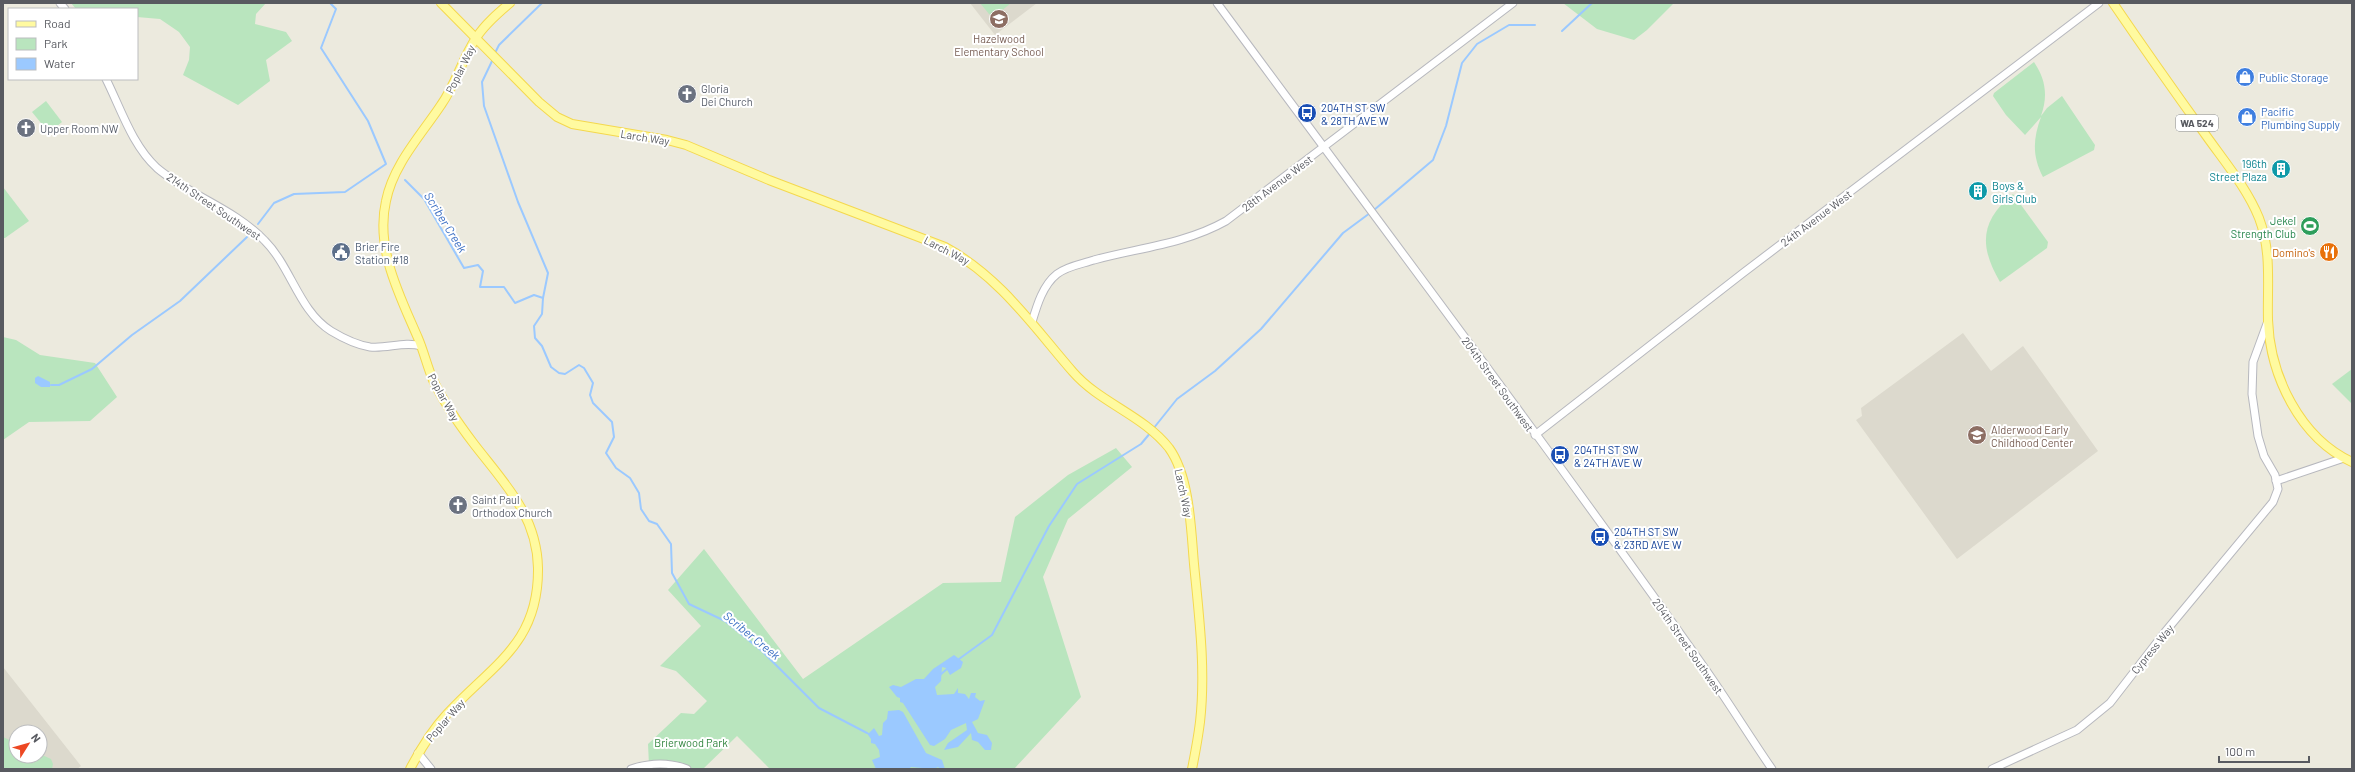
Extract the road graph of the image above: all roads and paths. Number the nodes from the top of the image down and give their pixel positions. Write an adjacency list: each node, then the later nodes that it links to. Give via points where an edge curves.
1 (441, 3): 7 (main road, Larch Way)
2 (510, 3): 7 (main road, Poplar Way)
3 (1217, 3): 9 (street, 204th Street Southwest)
4 (1513, 3): 9 (street, 28th Avenue West)
5 (2099, 3): 13 (street, 24th Avenue West, via 1749,268)
6 (2113, 3): 10 (main road, WA 524, via 2230,169 2259,218 2268,255)
7 (475, 38): 11 (main road, Larch Way, via 557,117 582,127 686,145 769,180 946,247 982,270); 12 (main road, Poplar Way, via 447,97 399,167 386,200 383,226 388,260)
8 (106, 80): 12 (street, 214th Street Southwest, via 138,146 153,163 265,240 314,316 330,330 370,347 412,343)
9 (1325, 146): 11 (street, 28th Avenue West, via 1213,228 1068,268 1057,274 1040,298); 13 (street, 204th Street Southwest)
10 (2268, 321): 14 (main road, WA 524, via 2277,371 2284,390 2296,411 2325,445); 16 (street, via 2253,362 2252,394 2258,436)
11 (1032, 322): 22 (main road, Larch Way, via 1082,381 1158,435 1178,465 1189,512 1201,633 1200,721)
12 (421, 346): 17 (main road, Poplar Way, via 432,378 451,414 520,505 534,534 538,568 534,603 520,638 507,656 447,714)
13 (1535, 436): 23 (street, 204th Street Southwest, via 1707,672)
14 (2344, 458): 15 (main road, WA 524); 16 (street)
15 (2352, 462)
16 (2276, 481): 24 (street, Cypress Way, via 2278,489 2273,502 2165,632 2110,703 2078,730)
17 (418, 753): 18 (main road, Poplar Way); 19 (street)
18 (410, 769)
19 (431, 769)
20 (631, 769): 21 (street, via 650,764)
21 (687, 769)
22 (1192, 769)
23 (1772, 769)
24 (1992, 769)

